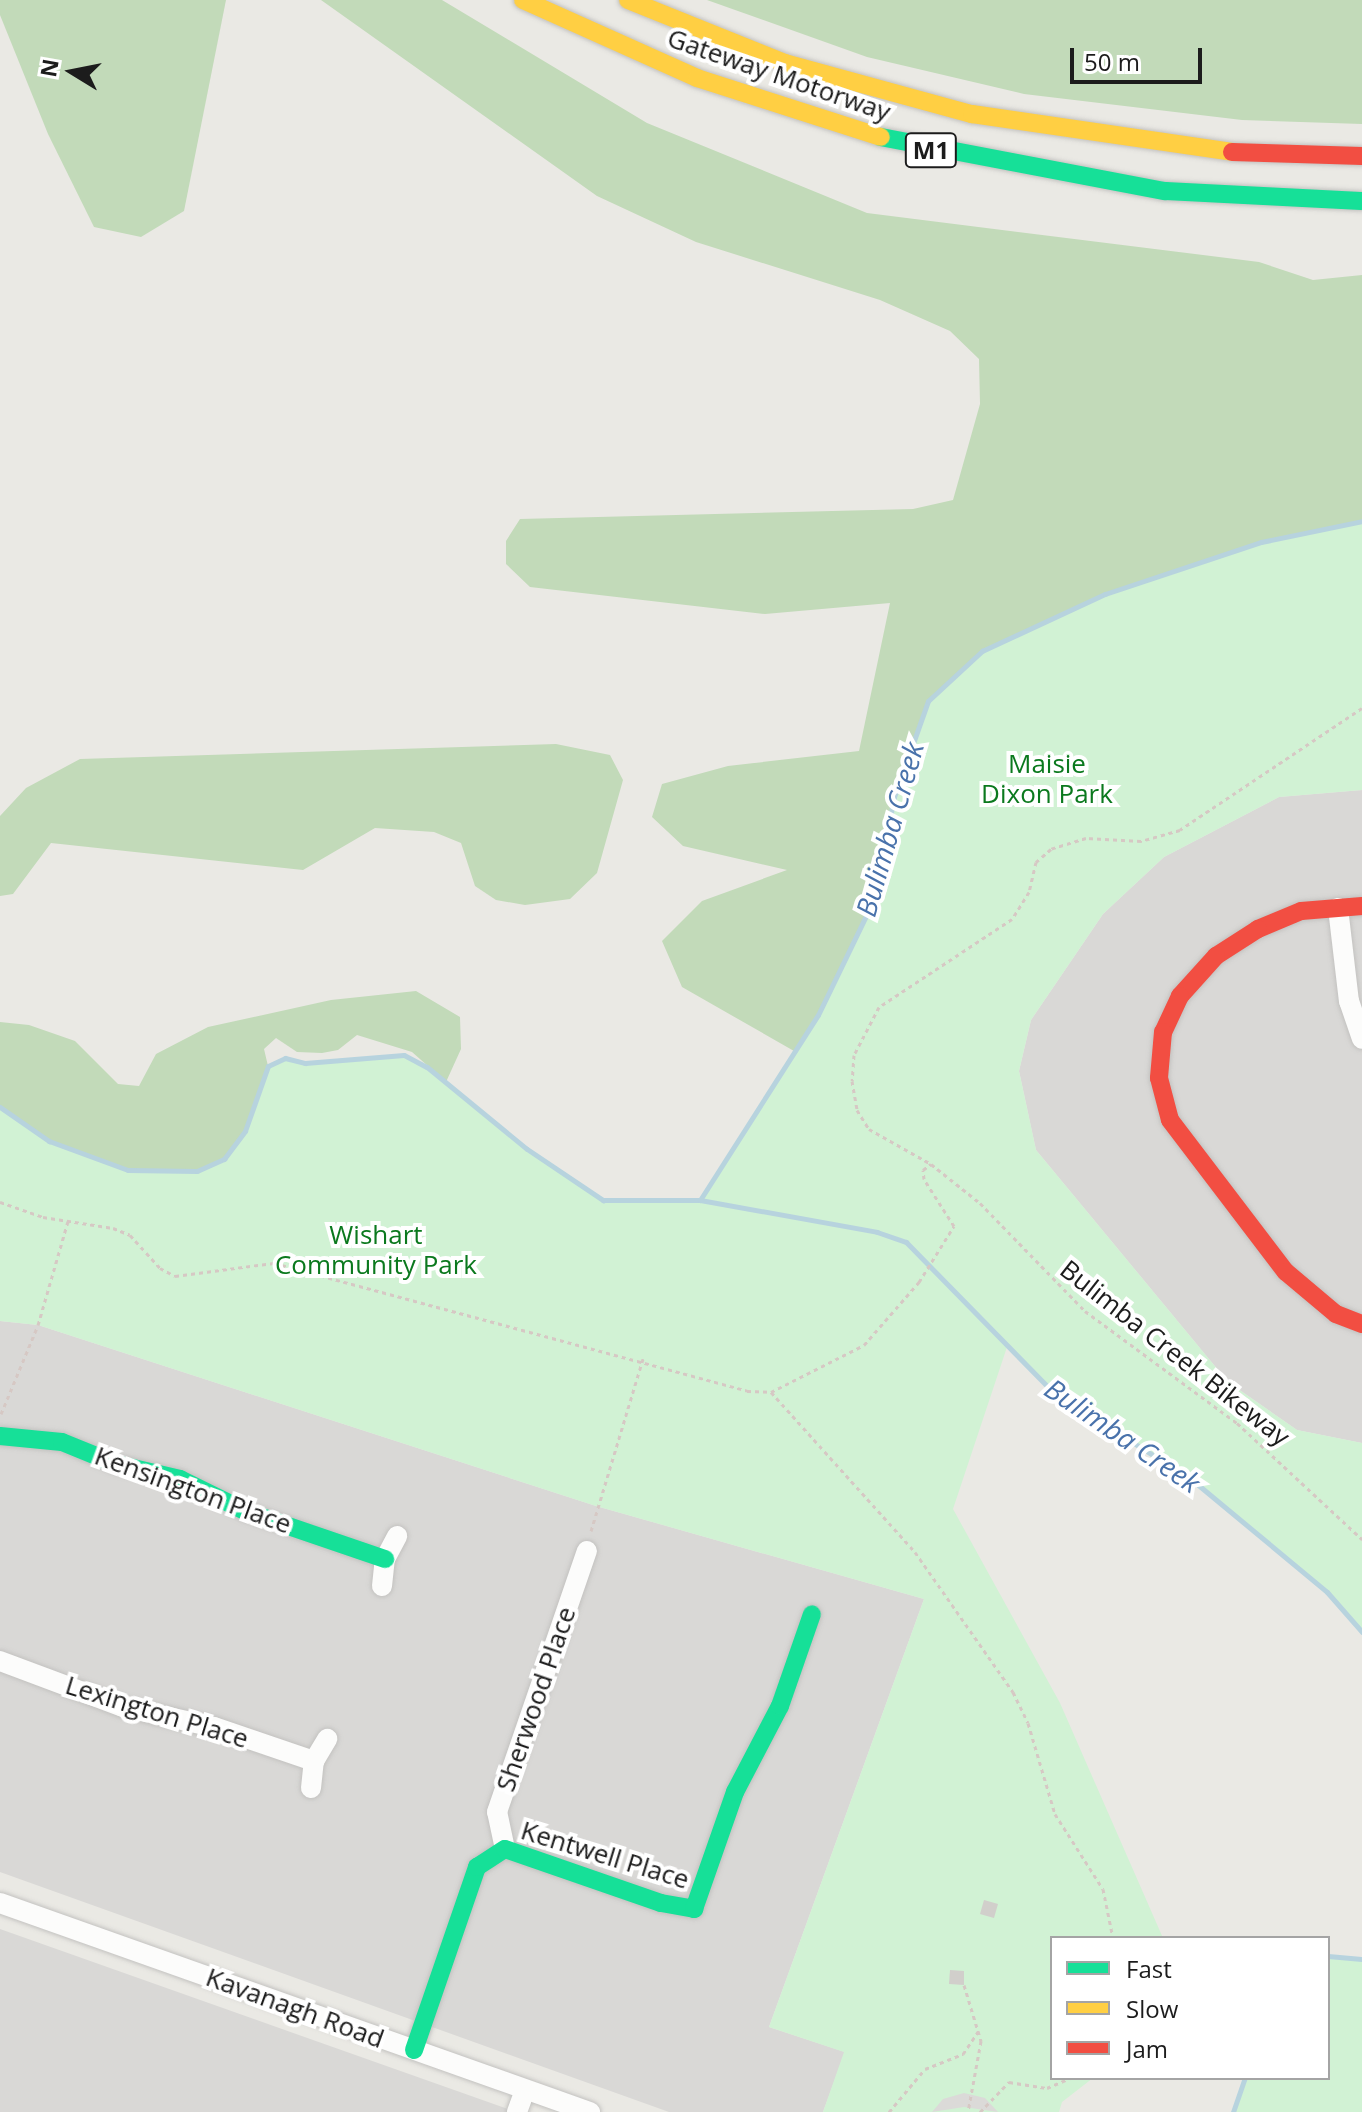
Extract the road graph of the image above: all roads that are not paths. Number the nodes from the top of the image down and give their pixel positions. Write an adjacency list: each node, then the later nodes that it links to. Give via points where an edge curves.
1 (523, 0): 4 (main road, Gateway Motorway / M1, via 697,78 822,122 922,148 1165,191)
2 (628, 0): 3 (main road, Gateway Motorway / M1, via 785,63 1038,128 1218,151)
3 (1362, 156)
4 (1362, 201)
5 (1362, 906): 6 (main road)
6 (1338, 908): 7 (street, via 1349,1001); 8 (main road, via 1301,911 1258,929 1216,956 1174,1008 1163,1032 1159,1078 1170,1120 1286,1272 1336,1314)
7 (1362, 1039)
8 (1362, 1324)
9 (2, 1443): 12 (main road, Kensington Place, via 36,1436 62,1442 116,1464 180,1479 247,1512)
10 (397, 1536): 12 (street)
11 (587, 1551): 19 (street, Sherwood Place, via 497,1812)
12 (385, 1559): 13 (street)
13 (382, 1586)
14 (812, 1614): 19 (main road, Kentwell Place, via 780,1706 735,1792 694,1909 661,1903)
15 (0, 1661): 17 (street, Lexington Place, via 123,1707 214,1727)
16 (327, 1739): 17 (street)
17 (314, 1761): 18 (street)
18 (311, 1788)
19 (505, 1849): 21 (main road, Kentwell Place, via 477,1867)
20 (0, 1903): 21 (street, Kavanagh Road)
21 (414, 2050): 22 (street, Kavanagh Road)
22 (525, 2090): 23 (street); 24 (street, Kavanagh Road)
23 (517, 2112)
24 (590, 2112)

